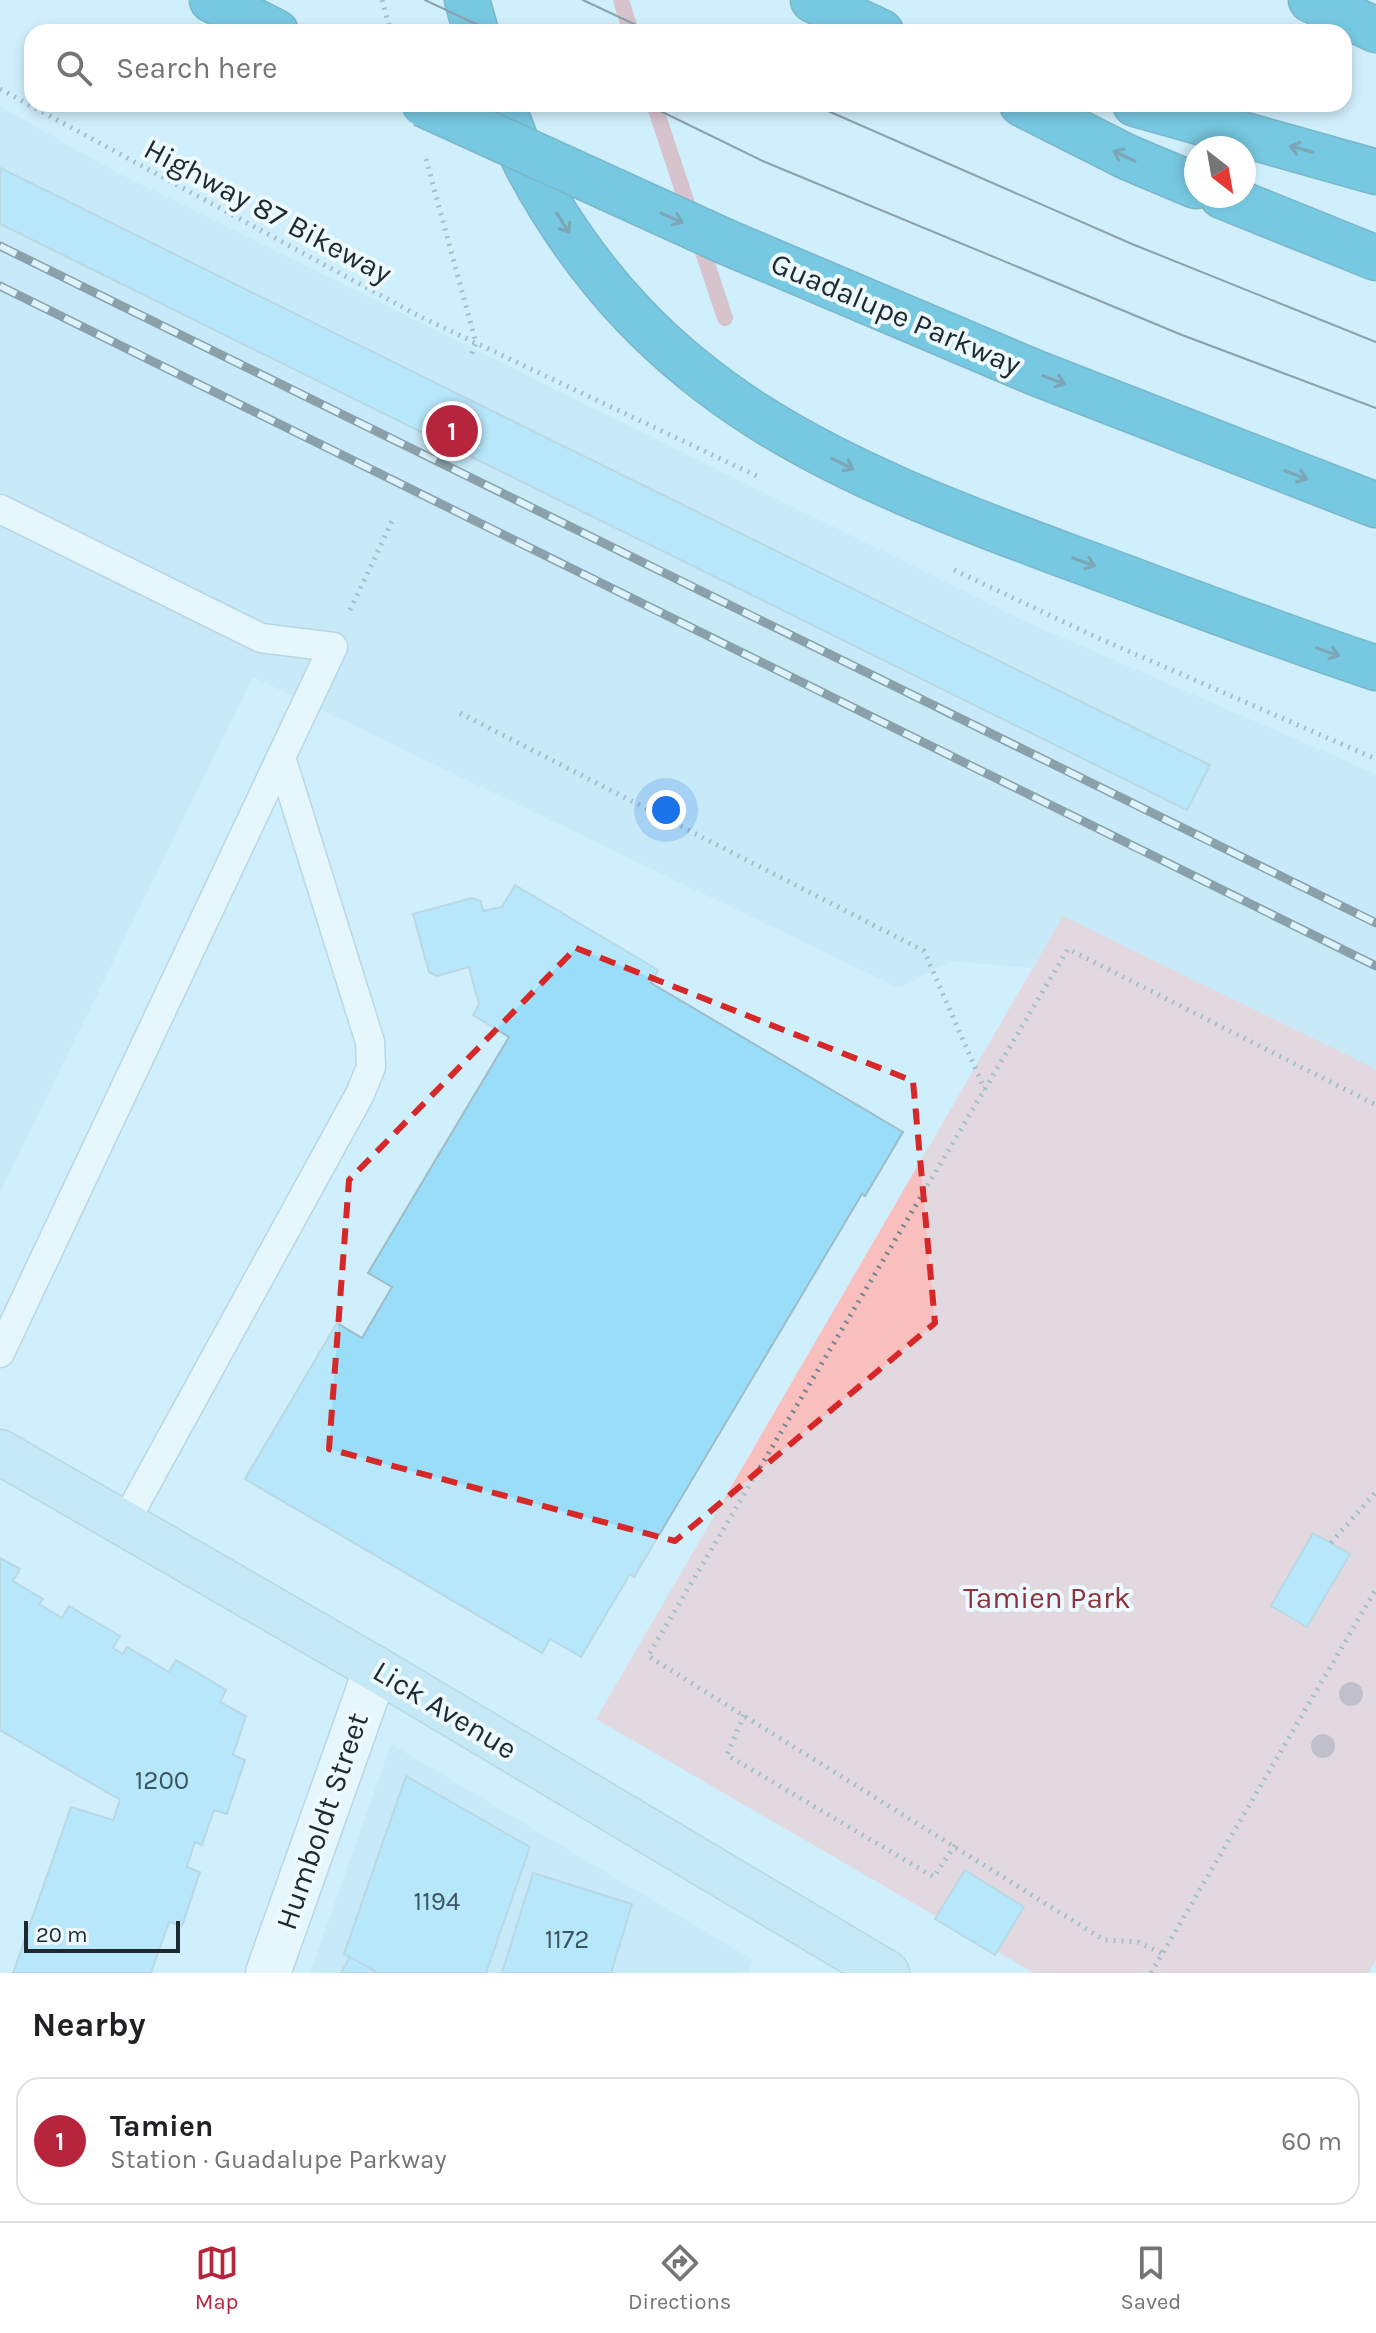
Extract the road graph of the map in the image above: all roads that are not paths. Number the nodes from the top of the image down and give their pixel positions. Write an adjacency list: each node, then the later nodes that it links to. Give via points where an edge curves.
1 (212, 0): 5 (highway)
2 (467, 0): 6 (highway)
3 (813, 0): 7 (highway)
4 (1311, 0): 8 (highway)
5 (260, 24)
6 (474, 24)
7 (864, 24)
8 (1376, 30)
9 (441, 112): 17 (highway, Guadalupe Parkway, one-way to 17, bridge, via 724,241 1036,373)
10 (505, 112): 19 (highway, one-way to 19, via 529,170 578,248 631,315 683,363 774,429 886,486)
11 (1038, 112): 14 (highway, one-way to 11)
12 (1163, 112): 13 (highway, one-way to 12)
13 (1376, 172)
14 (1184, 181)
15 (1252, 208): 16 (highway)
16 (1376, 258)
17 (1376, 505)
18 (0, 509): 20 (lane, via 261,638 333,647)
19 (1376, 668)
20 (281, 757): 21 (lane); 23 (lane, via 370,1042 371,1067)
21 (0, 1353)
22 (0, 1452): 23 (street, Lick Avenue)
23 (124, 1524): 24 (street, Lick Avenue)
24 (376, 1669): 25 (street, Humboldt Street); 26 (street, Lick Avenue)
25 (268, 1973)
26 (887, 1973)

